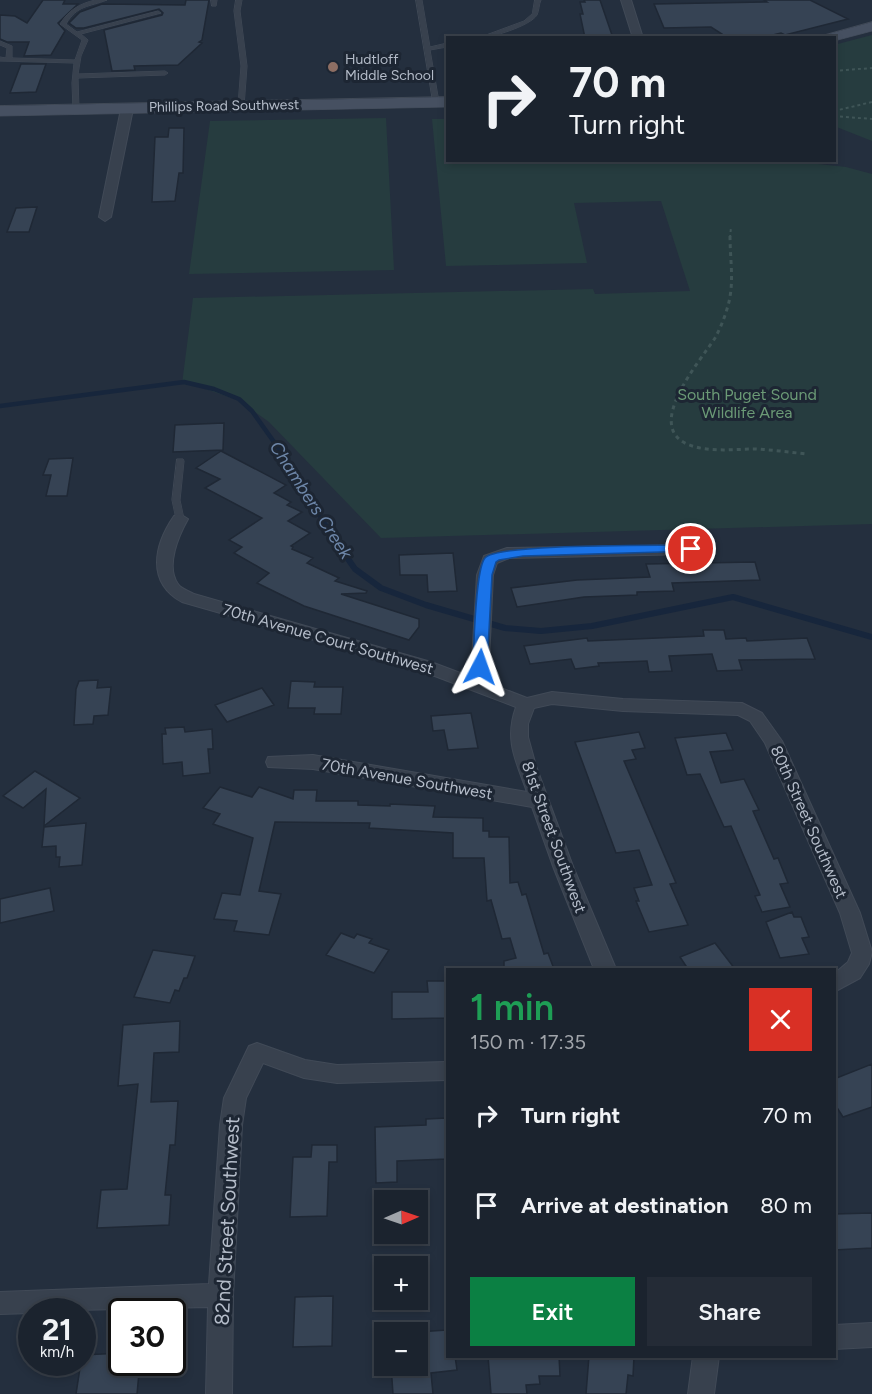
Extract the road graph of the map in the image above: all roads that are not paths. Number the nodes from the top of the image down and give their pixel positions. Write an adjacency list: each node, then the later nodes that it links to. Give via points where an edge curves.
1 (104, 0): 8 (lane, via 87,3 66,17 63,24)
2 (239, 0): 21 (lane, via 244,66)
3 (420, 0): 14 (lane)
4 (538, 0): 9 (lane, via 534,15 526,22)
5 (626, 0): 10 (street)
6 (158, 14): 8 (lane)
7 (872, 26): 11 (street)
8 (76, 34): 17 (lane, via 85,40)
9 (486, 36)
10 (637, 36)
11 (836, 36)
12 (0, 43): 16 (lane, via 10,47)
13 (446, 45): 14 (lane)
14 (429, 49): 20 (lane)
15 (0, 59): 16 (lane)
16 (9, 59): 17 (lane)
17 (78, 62): 19 (lane)
18 (165, 73): 19 (lane)
19 (75, 76): 23 (lane)
20 (442, 102): 21 (street, Phillips Road Southwest)
21 (241, 106): 22 (street, Phillips Road Southwest)
22 (127, 109): 23 (street, Phillips Road Southwest); 25 (street)
23 (76, 110): 24 (street, Phillips Road Southwest)
24 (0, 111)
25 (105, 217)
26 (180, 461): 27 (lane, via 176,500)
27 (180, 519): 29 (street, 70th Avenue Court Southwest, via 171,537 166,569 169,583 176,591)
28 (691, 549): 29 (street, via 495,556 487,566)
29 (479, 684): 30 (street, 70th Avenue Court Southwest)
30 (526, 704): 32 (street, 81st Street Southwest, via 519,737); 34 (street, 80th Street Southwest, via 552,698 623,705 733,708 756,717 773,741 850,913 861,960 853,972)
31 (275, 762): 32 (street, 70th Avenue Southwest, via 313,762)
32 (539, 801): 33 (street, 81st Street Southwest)
33 (605, 968)
34 (836, 983)
35 (446, 1071): 36 (street, 82nd Street Southwest, via 337,1074 304,1069 257,1052 235,1098)
36 (221, 1294): 37 (street); 41 (street, 82nd Street Southwest)
37 (0, 1303)
38 (872, 1335): 39 (street)
39 (836, 1337)
40 (706, 1358): 42 (street)
41 (219, 1394)
42 (701, 1394)

